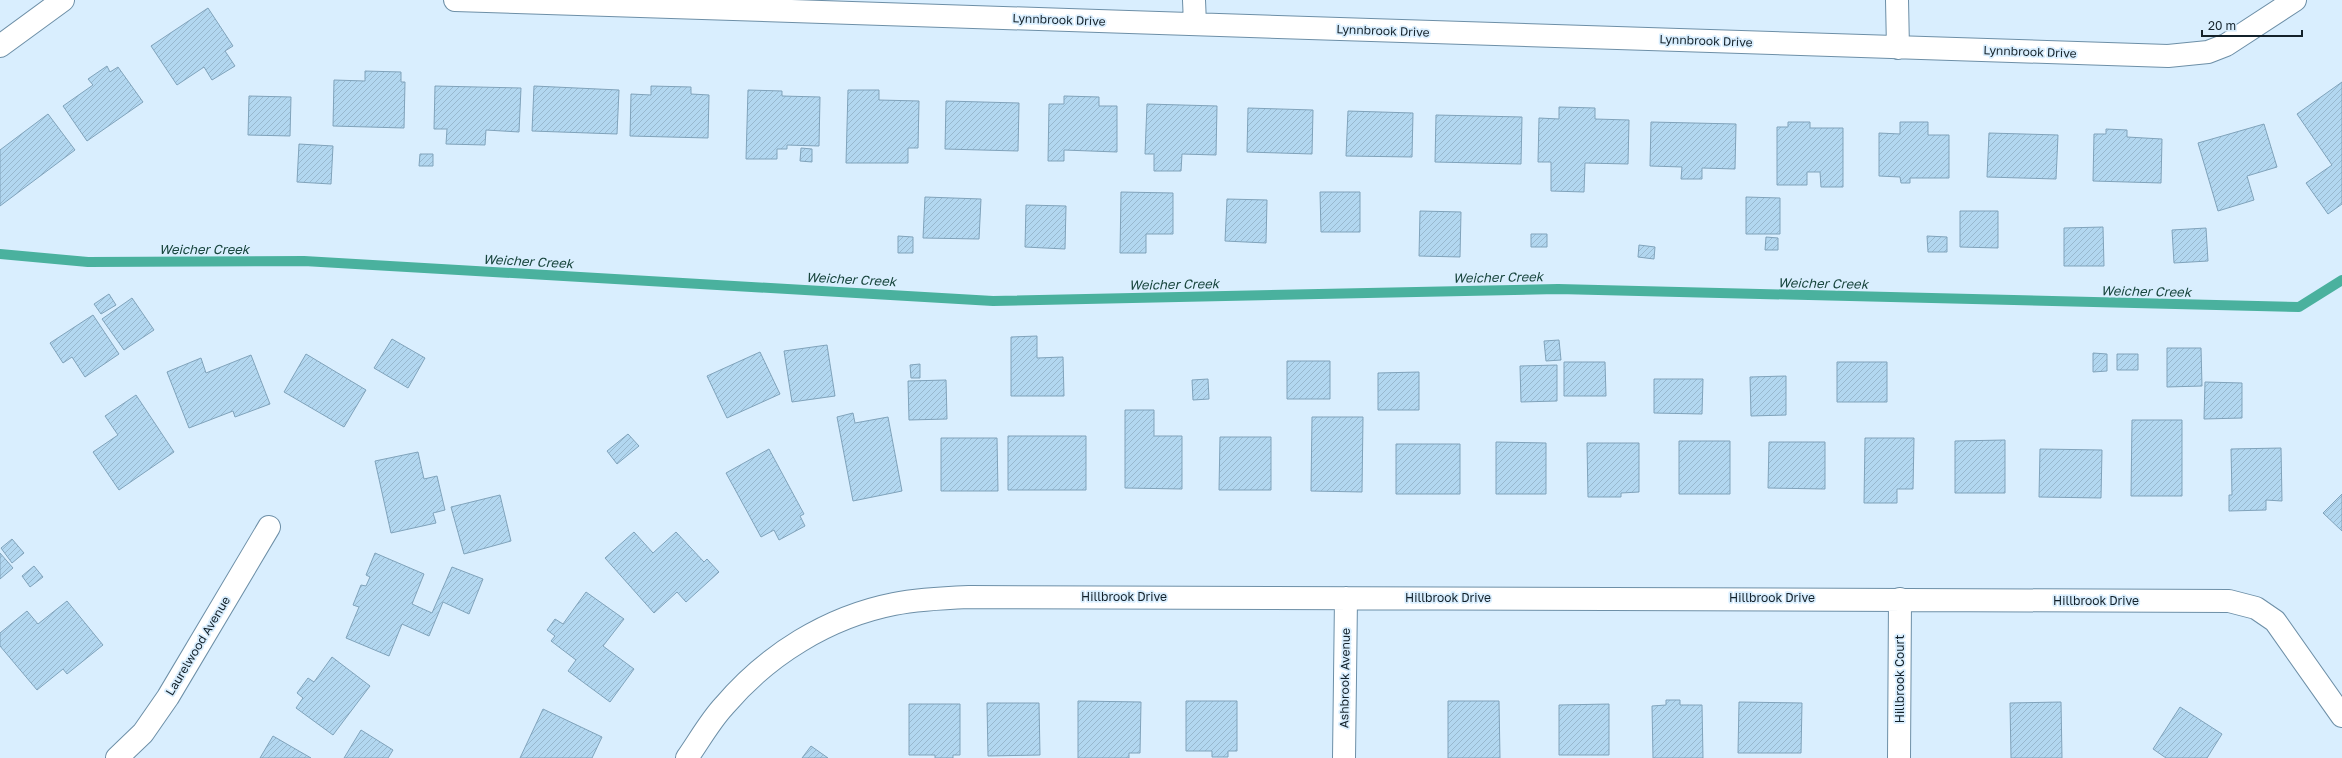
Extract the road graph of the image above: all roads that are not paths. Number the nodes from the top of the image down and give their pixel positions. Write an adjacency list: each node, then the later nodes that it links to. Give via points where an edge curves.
1 (63, 0): 7 (street)
2 (455, 0): 6 (street, Lynnbrook Drive)
3 (1194, 0): 6 (street)
4 (1897, 0): 8 (street)
5 (2295, 0): 8 (street, Lynnbrook Drive, via 2250,32 2208,52 2168,56)
6 (1195, 24): 8 (street, Lynnbrook Drive)
7 (0, 46)
8 (1898, 48)
9 (269, 527): 13 (street, Laurelwood Avenue, via 168,697 143,733)
10 (1346, 598): 11 (street, Hillbrook Drive); 14 (street, Hillbrook Drive, via 969,597 929,598 893,604 838,621 802,640 768,663 724,706); 15 (street, Ashbrook Avenue)
11 (1900, 599): 12 (street, Hillbrook Drive, via 2229,601 2256,608 2275,621 2288,637); 16 (street, Hillbrook Court)
12 (2342, 716)
13 (117, 758)
14 (687, 758)
15 (1344, 758)
16 (1899, 758)

